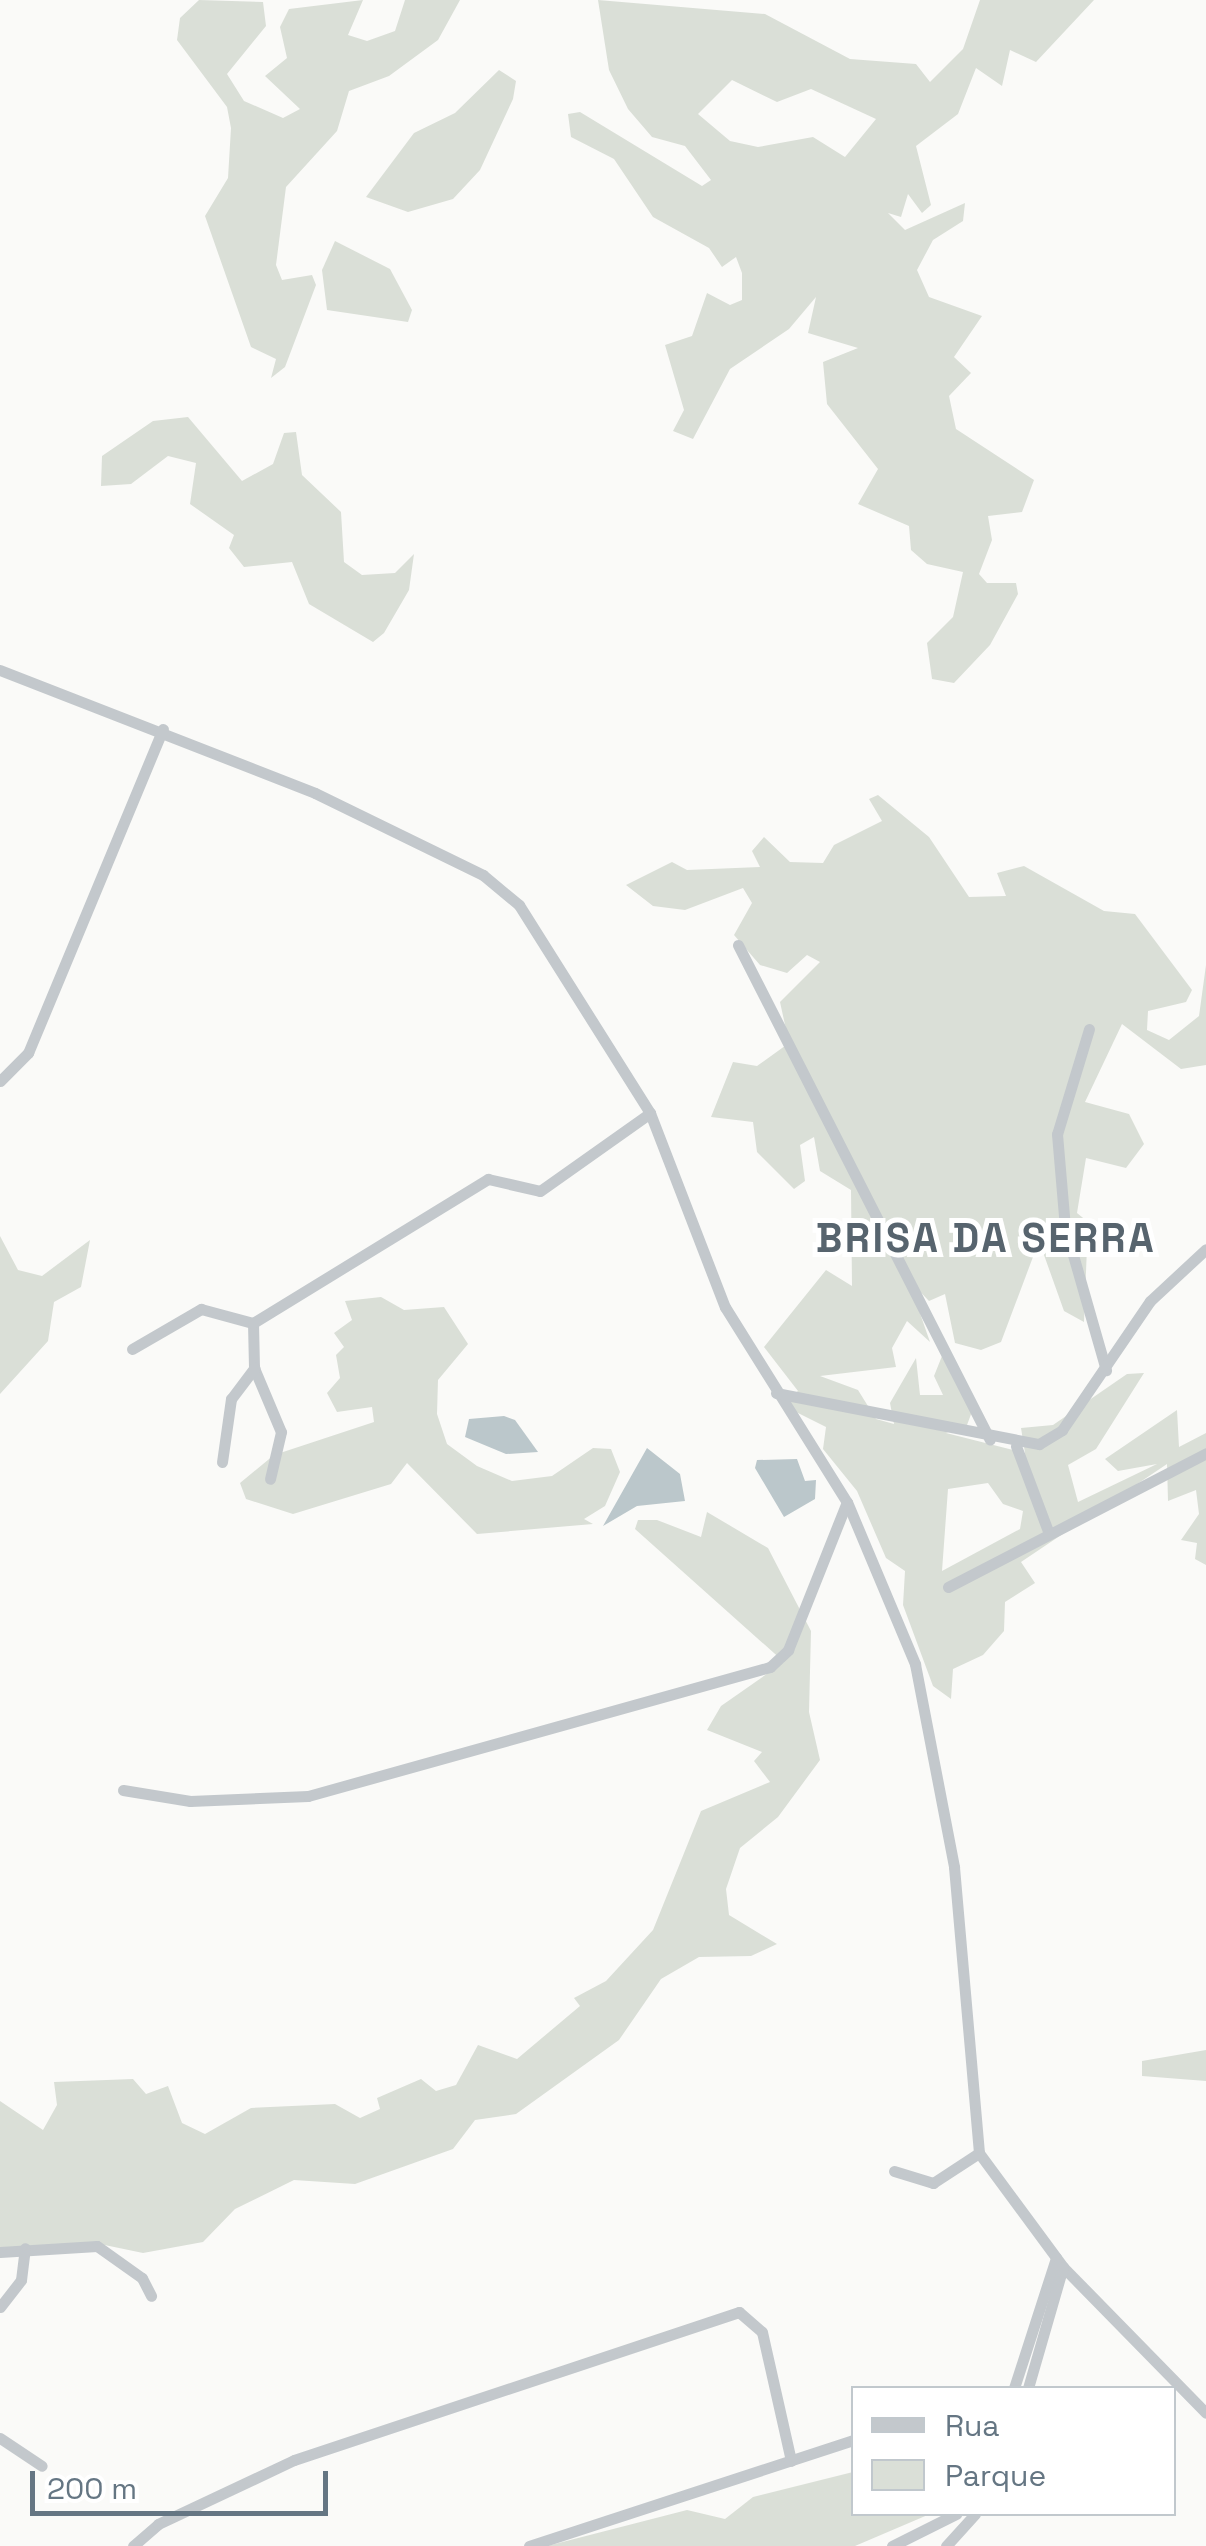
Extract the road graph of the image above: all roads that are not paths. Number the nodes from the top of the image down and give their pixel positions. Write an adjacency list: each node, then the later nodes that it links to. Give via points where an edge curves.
1 (0, 670): 2 (street)
2 (163, 729): 5 (street, via 28,1053); 6 (street, via 504,890)
3 (738, 946): 13 (street)
4 (1089, 1030): 11 (street, via 1057,1134 1066,1227)
5 (0, 1081)
6 (650, 1113): 8 (street, via 540,1191 488,1179); 12 (street, via 725,1307)
7 (1206, 1249): 11 (street, via 1150,1301)
8 (253, 1322): 9 (street, via 201,1310); 10 (street)
9 (132, 1349)
10 (254, 1368): 16 (street, via 231,1399); 17 (street, via 280,1432)
11 (1106, 1370): 14 (street, via 1062,1430)
12 (776, 1393): 13 (street); 18 (street)
13 (990, 1440): 14 (street)
14 (1016, 1446): 19 (street)
15 (1206, 1453): 19 (street)
16 (222, 1462)
17 (270, 1479)
18 (847, 1502): 21 (street, via 788,1650 770,1667 308,1796 190,1801); 22 (street, via 932,1726 966,1968)
19 (1048, 1531): 20 (street)
20 (948, 1587)
21 (123, 1790)
22 (979, 2154): 23 (street, via 933,2183); 26 (street)
23 (894, 2171)
24 (25, 2248): 25 (street); 27 (street, via 96,2246 142,2278); 28 (street, via 20,2280)
25 (0, 2252)
26 (1060, 2262): 29 (street); 30 (street); 31 (street)
27 (151, 2296)
28 (0, 2308)
29 (1015, 2386)
30 (1029, 2386)
31 (1206, 2413)
32 (0, 2438): 35 (street)
33 (851, 2441): 34 (street)
34 (791, 2461): 38 (street, via 762,2332 739,2312 294,2460 158,2524); 39 (street)
35 (42, 2466)
36 (952, 2516): 40 (street)
37 (973, 2516): 41 (street)
38 (133, 2546)
39 (529, 2546)
40 (892, 2546)
41 (946, 2546)

